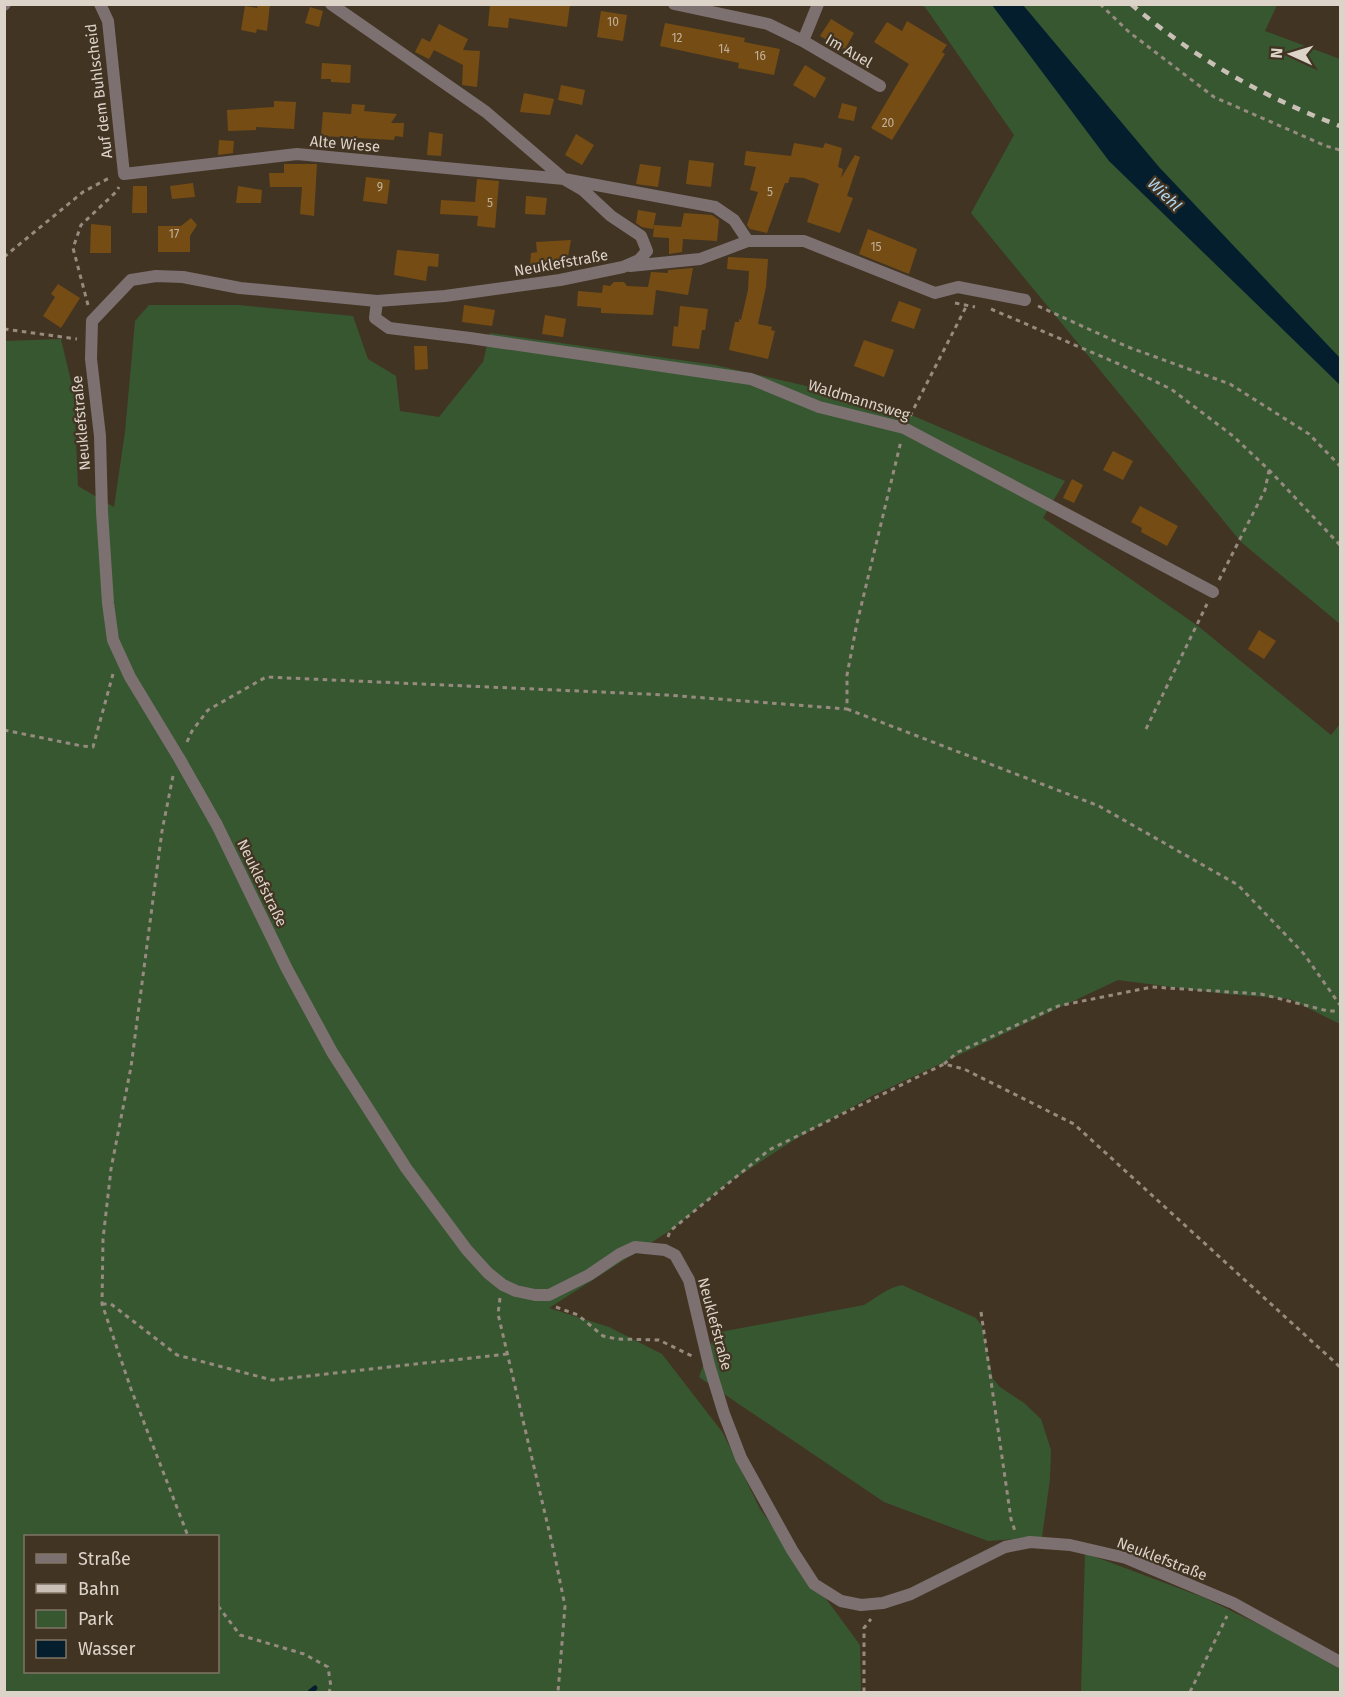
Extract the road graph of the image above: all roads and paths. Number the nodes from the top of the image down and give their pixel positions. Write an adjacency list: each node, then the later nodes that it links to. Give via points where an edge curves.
1 (100, 4): 9 (street, Auf dem Buhlscheid, via 108,21)
2 (331, 4): 10 (street, Neuklefstraße, via 486,112)
3 (674, 4): 6 (street, Im Auel, via 768,24)
4 (818, 4): 6 (street, Im Auel)
5 (1100, 4): 8 (path, via 1129,32 1214,97)
6 (803, 41): 7 (street, Im Auel)
7 (880, 86)
8 (1341, 150)
9 (124, 174): 10 (street, Alte Wiese, via 297,154); 12 (path, via 83,192); 20 (path, via 117,192 81,225 73,248)
10 (564, 179): 11 (street, Alte Wiese, via 715,207 734,220); 13 (street, Neuklefstraße, via 641,236 647,251 639,260)
11 (748, 241): 13 (street, via 700,259); 14 (street, via 804,241)
12 (4, 257)
13 (623, 267): 16 (street, Neuklefstraße, via 445,296)
14 (935, 293): 15 (street, via 958,287); 17 (path)
15 (1026, 300): 24 (path, via 1128,347 1230,384 1308,434)
16 (377, 301): 20 (street, Neuklefstraße, via 156,276 131,280); 23 (street, Waldmannsweg, via 375,318 389,328 751,379 819,407)
17 (968, 305): 18 (path); 23 (path)
18 (978, 307)
19 (989, 308): 25 (path, via 1171,389 1233,436)
20 (92, 321): 22 (street, Neuklefstraße)
21 (4, 329): 22 (path)
22 (90, 341): 27 (street, Neuklefstraße, via 100,436 108,603)
23 (904, 428): 26 (street, Waldmannsweg); 28 (path, via 857,623 847,675)
24 (1341, 466)
25 (1341, 545)
26 (1213, 592)
27 (118, 652): 29 (path, via 93,747); 30 (street, Neuklefstraße)
28 (848, 709): 30 (path, via 667,695 266,677 208,710); 31 (path, via 1099,806 1238,885 1304,954)
29 (4, 730)
30 (179, 758): 35 (street, Neuklefstraße, via 332,1052 406,1168 467,1250); 37 (path, via 162,831 130,1067 111,1169 103,1239)
31 (1341, 1005)
32 (1341, 1011): 33 (path, via 1261,994 1152,987 1058,1006 958,1052)
33 (944, 1064): 34 (path, via 769,1150 670,1231); 41 (path, via 964,1069 1074,1124)
34 (665, 1250): 36 (street, via 635,1247 549,1295); 40 (street, Neuklefstraße, via 675,1256 689,1280)
35 (502, 1285): 36 (street, Neuklefstraße); 39 (path, via 498,1314)
36 (535, 1296): 40 (path, via 578,1315 603,1336 659,1340)
37 (102, 1304): 39 (path, via 111,1304 177,1355 272,1380); 42 (path)
38 (981, 1312): 43 (path, via 1011,1519)
39 (507, 1354): 49 (path, via 565,1606)
40 (709, 1365): 45 (street, Neuklefstraße, via 741,1458 814,1584 841,1601)
41 (1341, 1367)
42 (188, 1535)
43 (1020, 1544): 44 (street, Neuklefstraße, via 1070,1545 1126,1558); 45 (street, Neuklefstraße, via 1005,1547)
44 (1233, 1603): 47 (street, Neuklefstraße); 51 (path)
45 (883, 1604): 50 (path, via 864,1628)
46 (219, 1607): 48 (path, via 240,1635 304,1654 328,1667 332,1687)
47 (1341, 1662)
48 (329, 1692)
49 (558, 1692)
50 (864, 1692)
51 (1190, 1692)

